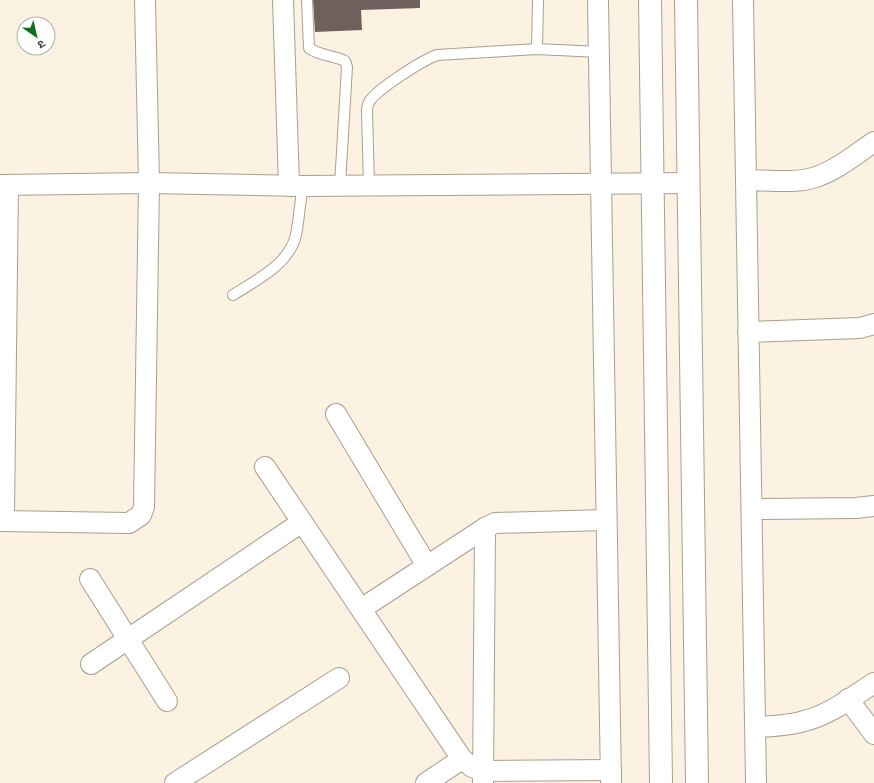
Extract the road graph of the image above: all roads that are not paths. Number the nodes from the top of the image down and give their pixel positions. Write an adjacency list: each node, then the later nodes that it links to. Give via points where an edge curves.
1 (145, 0): 13 (street)
2 (283, 0): 20 (street)
3 (307, 0): 18 (lane, via 309,48 313,52 338,57 345,61 347,67)
4 (538, 0): 9 (lane)
5 (598, 0): 10 (street)
6 (650, 0): 15 (street)
7 (686, 0): 16 (street)
8 (743, 0): 12 (street)
9 (537, 49): 10 (lane); 19 (lane, via 437,55 426,59 376,95 369,102 367,111)
10 (599, 52): 14 (street)
11 (874, 142): 12 (street, via 815,177 799,180)
12 (746, 180): 23 (street)
13 (149, 182): 17 (street); 20 (street); 29 (street, via 144,507 141,514 129,523)
14 (602, 183): 15 (street); 19 (street); 28 (street)
15 (653, 183): 16 (street); 48 (street)
16 (689, 183): 49 (street)
17 (4, 185): 29 (street, via 4,515)
18 (340, 185): 19 (street); 20 (street)
19 (369, 185)
20 (296, 186): 21 (lane, via 296,236 288,254 276,266)
21 (233, 295)
22 (874, 324): 23 (street, via 860,328)
23 (748, 332): 27 (street)
24 (336, 414): 32 (street)
25 (265, 467): 30 (street)
26 (874, 506): 27 (street)
27 (752, 509): 41 (street)
28 (605, 520): 31 (street, via 505,522); 44 (street)
29 (0, 521)
30 (302, 522): 34 (street); 35 (street)
31 (485, 528): 32 (street); 45 (street)
32 (428, 566): 34 (street)
33 (90, 579): 35 (street)
34 (361, 610): 43 (street)
35 (128, 639): 36 (street); 40 (street)
36 (91, 664)
37 (339, 678): 46 (street)
38 (874, 683): 39 (street)
39 (848, 699): 41 (street, via 832,710 806,721); 42 (street)
40 (167, 701)
41 (756, 727): 50 (street)
42 (874, 734)
43 (462, 759): 45 (street); 47 (street)
44 (611, 776): 45 (street)
45 (483, 777)
46 (188, 780)
47 (426, 783)
48 (661, 783)
49 (697, 783)
50 (756, 783)

